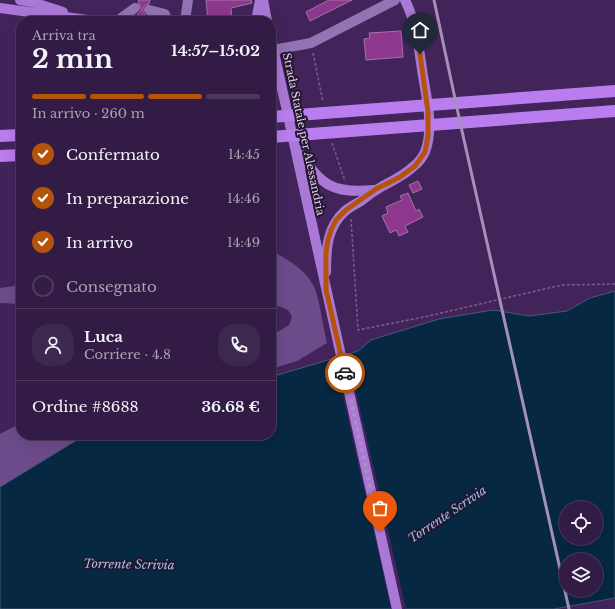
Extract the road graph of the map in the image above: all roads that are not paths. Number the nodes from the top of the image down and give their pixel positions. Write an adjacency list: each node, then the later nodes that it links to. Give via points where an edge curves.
1 (20, 0): 10 (main road)
2 (188, 0): 13 (street)
3 (262, 0): 14 (main road); 15 (main road)
4 (396, 0): 16 (street, via 311,44)
5 (405, 0): 29 (main road, via 416,31 422,66 428,112 428,136 425,152 415,166)
6 (0, 8): 9 (main road)
7 (135, 8): 11 (street)
8 (149, 10): 12 (street)
9 (60, 16)
10 (74, 16)
11 (124, 16)
12 (165, 16)
13 (186, 16)
14 (257, 16)
15 (266, 16)
16 (276, 49)
17 (276, 66): 20 (main road, Strada Statale per Alessandria)
18 (276, 84): 20 (main road)
19 (615, 91): 22 (highway)
20 (283, 94): 26 (main road, Strada Statale per Alessandria)
21 (615, 111): 25 (highway)
22 (276, 117)
23 (16, 135): 24 (highway)
24 (0, 136)
25 (276, 137)
26 (295, 144): 29 (main road, via 316,175 333,188 350,191); 30 (main road, Strada Statale per Alessandria)
27 (16, 155): 28 (highway)
28 (0, 156)
29 (376, 189): 30 (main road, via 346,210 331,230 326,252)
30 (326, 290): 31 (main road, Strada Statale per Alessandria)
31 (397, 609)

